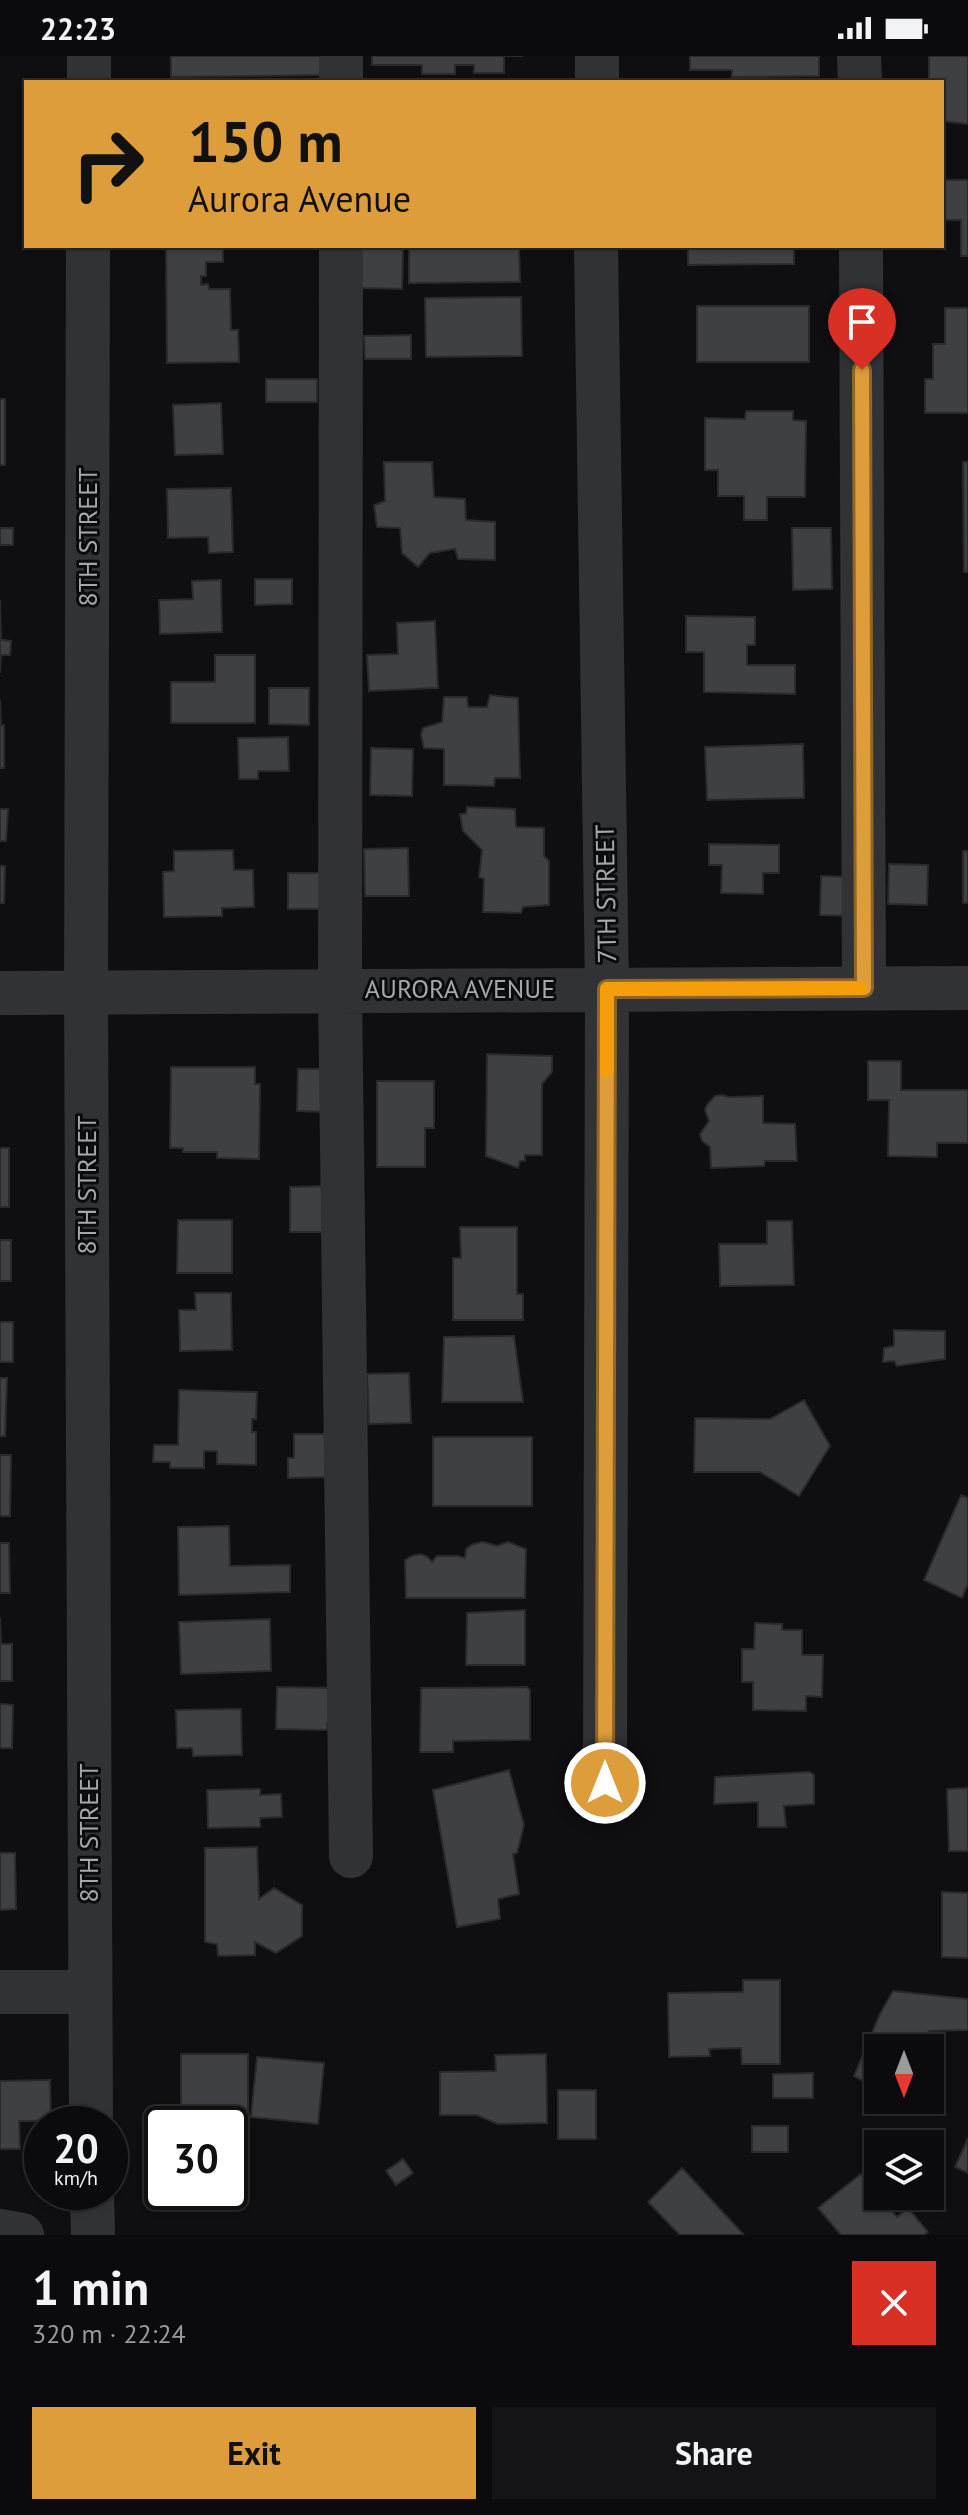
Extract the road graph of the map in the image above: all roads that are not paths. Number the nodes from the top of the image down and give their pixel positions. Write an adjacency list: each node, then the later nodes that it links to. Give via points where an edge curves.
1 (89, 56): 5 (street)
2 (341, 56): 6 (street)
3 (597, 56): 7 (street)
4 (859, 56): 8 (street)
5 (89, 80)
6 (341, 80)
7 (597, 80)
8 (860, 80)
9 (88, 248): 18 (street, 8TH STREET)
10 (341, 248): 16 (street)
11 (596, 248): 15 (street, 7TH STREET)
12 (861, 248): 13 (street)
13 (864, 988): 14 (street, AURORA AVENUE); 15 (street, AURORA AVENUE)
14 (968, 988)
15 (607, 989): 16 (street, AURORA AVENUE); 19 (street, 7TH STREET)
16 (340, 990): 18 (street, AURORA AVENUE); 20 (street)
17 (0, 993): 18 (street, AURORA AVENUE)
18 (86, 993): 22 (street, 8TH STREET)
19 (605, 1783)
20 (351, 1856)
21 (0, 1992): 22 (street)
22 (90, 1992): 23 (street, 8TH STREET)
23 (91, 2106)
24 (0, 2231): 25 (street)
25 (22, 2235)

